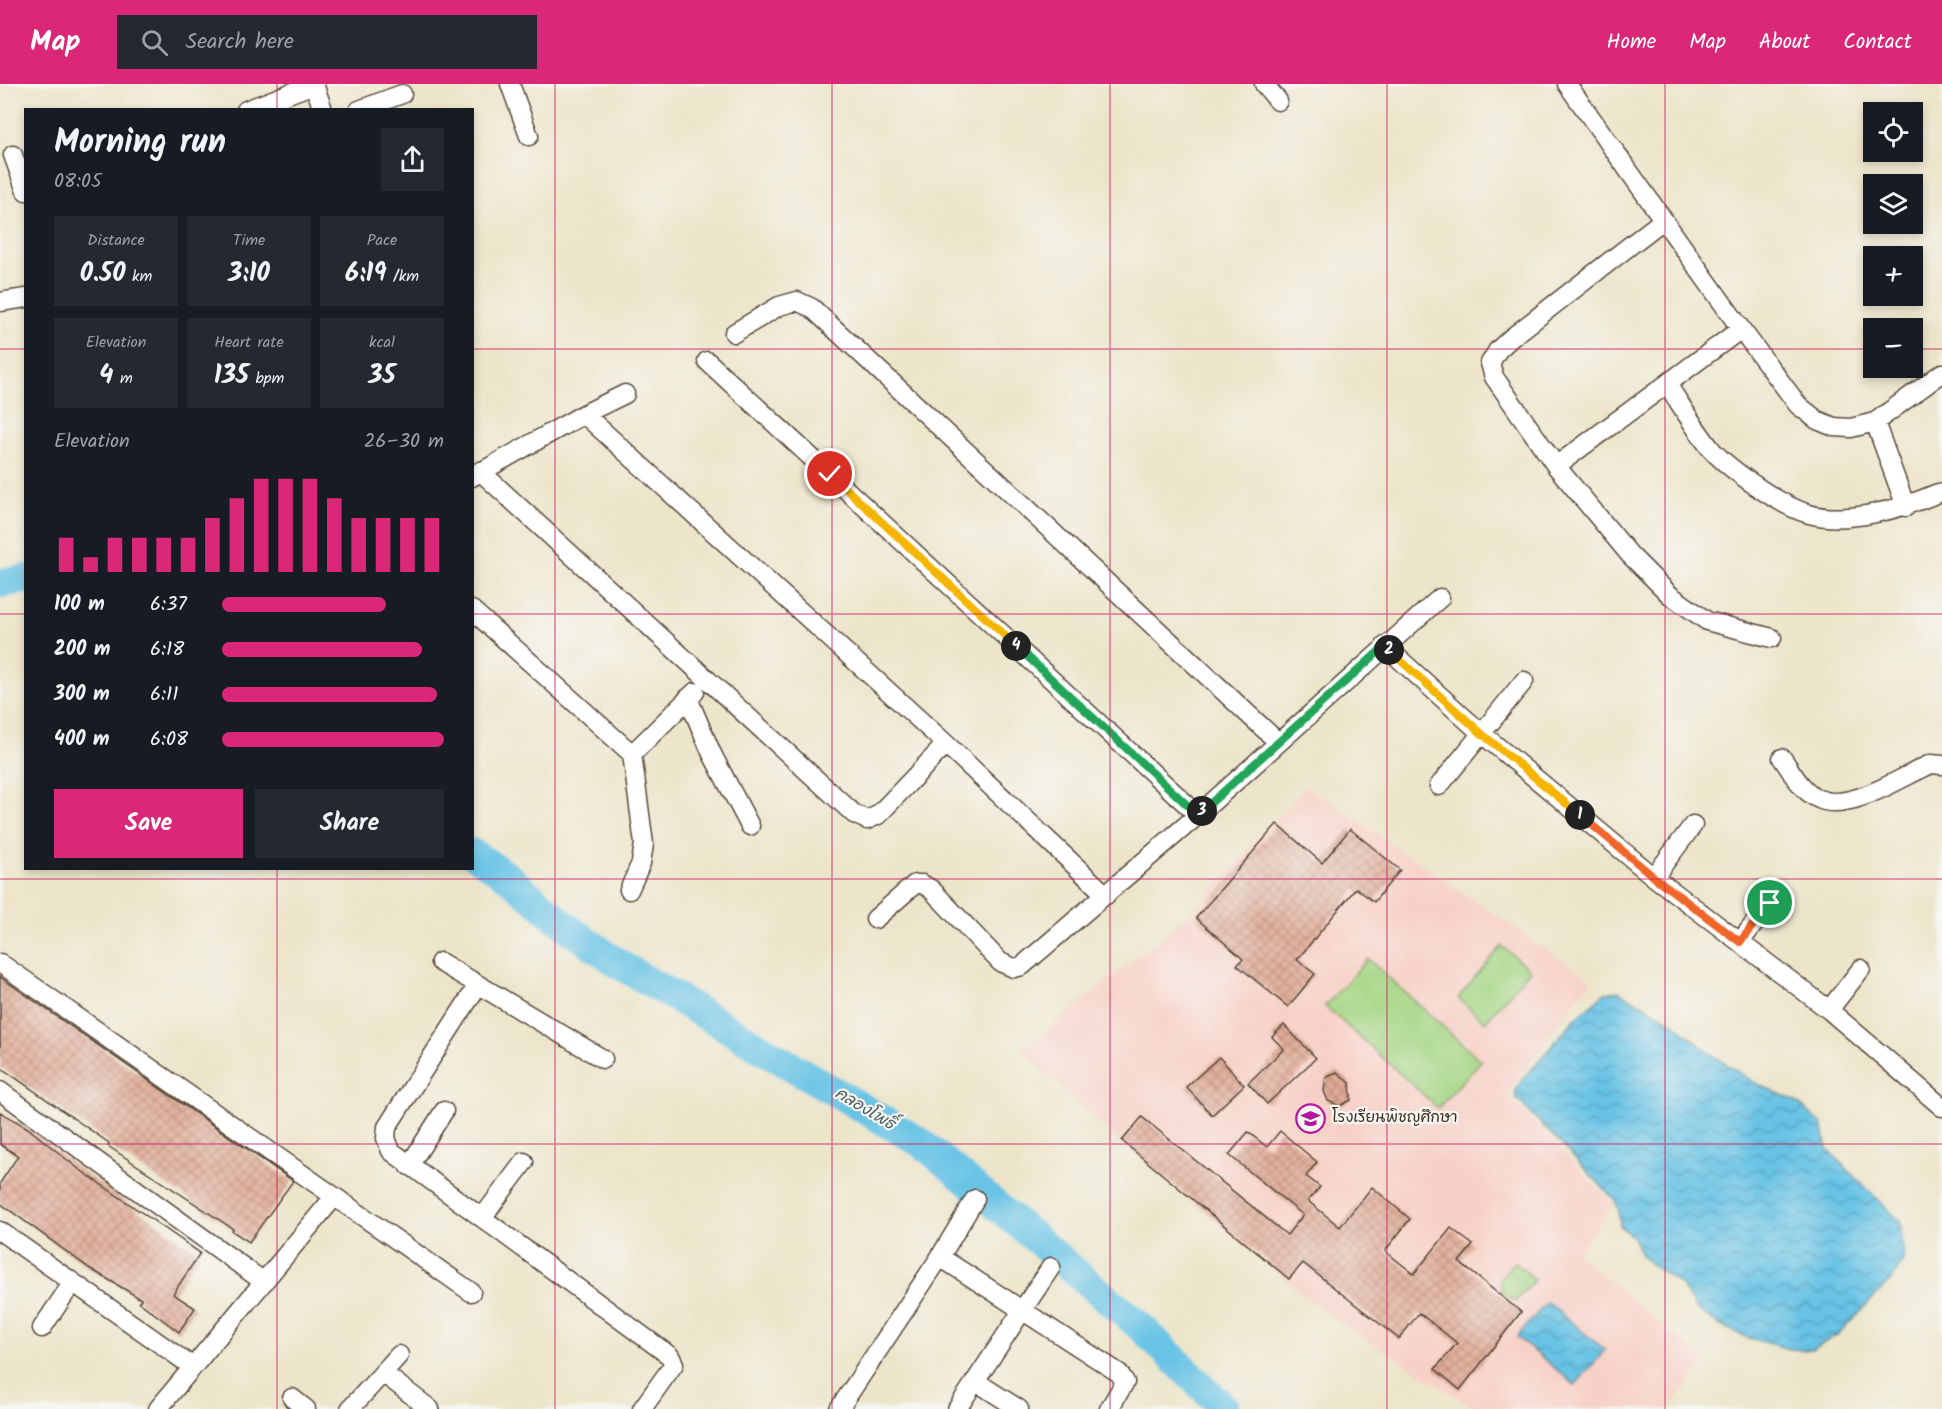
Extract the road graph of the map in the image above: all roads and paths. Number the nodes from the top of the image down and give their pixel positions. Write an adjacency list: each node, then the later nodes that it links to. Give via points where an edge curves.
1 (314, 84): 7 (street); 8 (street)
2 (510, 84): 10 (street)
3 (1264, 84): 6 (street)
4 (1567, 84): 13 (street)
5 (403, 96): 9 (street)
6 (1278, 101)
7 (251, 108)
8 (322, 108)
9 (365, 108)
10 (529, 136)
11 (13, 155): 12 (street)
12 (24, 185)
13 (1663, 220): 16 (street); 24 (street, via 1512,338 1490,363 1494,377)
14 (24, 298): 15 (street)
15 (0, 302)
16 (1741, 329): 20 (street); 23 (street, via 1798,405 1817,420 1851,428)
17 (734, 333): 36 (street, via 779,306 797,300 812,308)
18 (707, 361): 42 (street)
19 (1942, 373): 23 (street)
20 (1667, 384): 24 (street); 27 (street, via 1711,448 1772,498 1810,515 1838,517)
21 (625, 394): 22 (street)
22 (584, 414): 25 (street); 37 (street)
23 (1875, 422): 27 (street)
24 (1556, 466): 30 (street, via 1630,555 1670,595 1707,621)
25 (476, 474): 32 (street)
26 (1938, 493): 27 (street)
27 (1906, 507)
28 (1440, 598): 31 (street)
29 (474, 612): 38 (street)
30 (1772, 638)
31 (1385, 646): 35 (street); 36 (street)
32 (707, 680): 34 (street); 37 (street, via 854,814 867,820 878,815)
33 (1524, 681): 35 (street)
34 (688, 698): 38 (street); 44 (street)
35 (1481, 733): 41 (street); 45 (street)
36 (1278, 742): 42 (street)
37 (946, 744): 47 (street)
38 (632, 754): 46 (street, via 644,844 642,863)
39 (1782, 758): 40 (street, via 1805,790 1820,800 1839,801 1868,795 1931,764)
40 (1942, 765)
41 (1439, 786)
42 (1198, 815): 47 (street)
43 (1693, 825): 45 (street)
44 (750, 826)
45 (1654, 877): 50 (street)
46 (629, 890)
47 (1106, 895): 49 (street, via 1022,966 1014,968 1000,962 922,884 915,884)
48 (1770, 903): 50 (street)
49 (875, 920)
50 (1740, 942): 55 (street)
51 (0, 963): 62 (street)
52 (440, 963): 54 (street)
53 (1861, 969): 55 (street)
54 (478, 985): 56 (street); 61 (street, via 387,1126 391,1151)
55 (1829, 1010): 58 (street)
56 (603, 1059)
57 (0, 1091): 69 (street)
58 (1942, 1107)
59 (444, 1111): 61 (street)
60 (524, 1162): 64 (street)
61 (409, 1166): 64 (street)
62 (334, 1197): 69 (street); 70 (street)
63 (975, 1199): 66 (street)
64 (482, 1218): 80 (street, via 670,1356 674,1364 670,1374)
65 (0, 1231): 68 (street)
66 (940, 1257): 71 (street); 81 (street)
67 (1051, 1267): 71 (street)
68 (73, 1282): 72 (street); 74 (street)
69 (264, 1282): 74 (street)
70 (471, 1293)
71 (1021, 1312): 76 (street); 84 (street, via 1119,1373 1125,1382)
72 (42, 1328)
73 (399, 1354): 75 (street)
74 (193, 1367): 77 (street)
75 (383, 1373): 78 (street); 79 (street)
76 (975, 1382): 82 (street); 83 (street)
77 (158, 1409)
78 (350, 1409)
79 (430, 1409)
80 (642, 1409)
81 (838, 1409)
82 (957, 1409)
83 (1019, 1409)
84 (1109, 1409)

